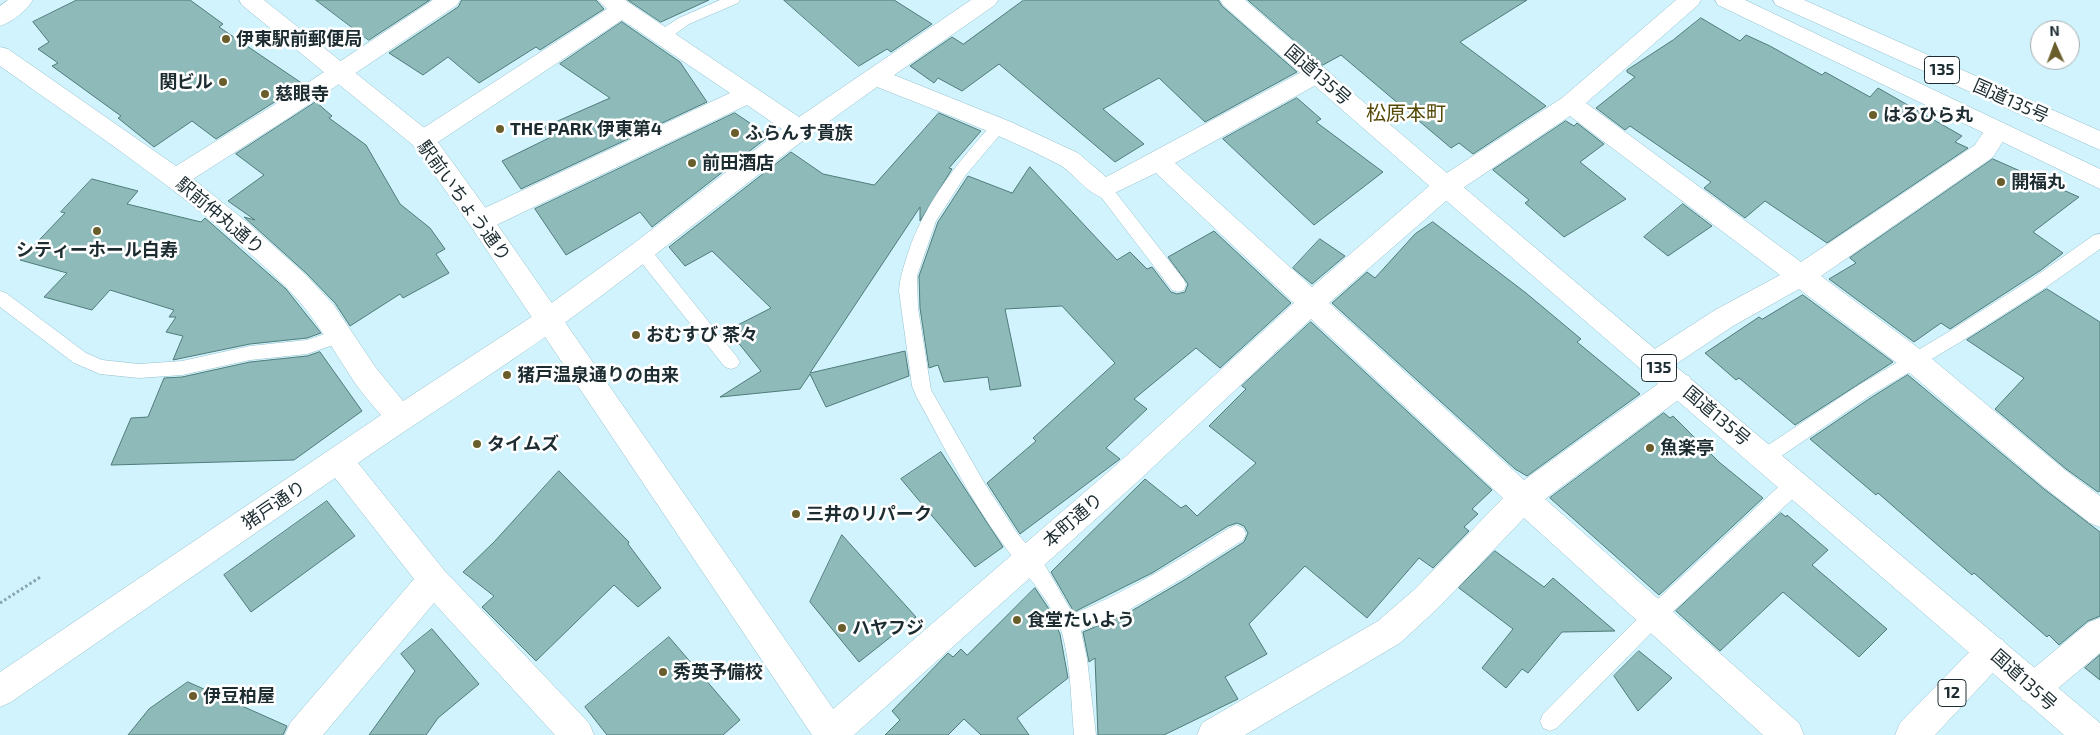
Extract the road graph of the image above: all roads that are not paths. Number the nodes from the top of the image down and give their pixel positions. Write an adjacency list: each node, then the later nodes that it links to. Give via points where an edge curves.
1 (22, 0): 11 (main road)
2 (250, 0): 14 (main road, 駅前いちょう通り)
3 (449, 0): 14 (main road)
4 (733, 0): 12 (lane, via 684,21)
5 (987, 0): 16 (main road, 猪戸通り)
6 (1231, 0): 15 (main road, 国道135号 / 135)
7 (1690, 0): 18 (main road, 本町通り)
8 (1726, 0): 21 (main road, 国道135号 / 135)
9 (1784, 0): 23 (main road, 国道135号 / 135)
10 (616, 4): 12 (main road); 22 (main road)
11 (0, 18)
12 (662, 36): 17 (main road)
13 (0, 55): 25 (main road, 駅前仲丸通り)
14 (340, 72): 22 (main road, 駅前いちょう通り); 25 (main road)
15 (1317, 74): 24 (main road); 27 (main road, 国道135号 / 135)
16 (875, 77): 19 (main road); 20 (main road, 猪戸通り)
17 (747, 95): 20 (main road); 29 (main road)
18 (1570, 104): 27 (main road, 本町通り); 32 (main road)
19 (999, 126): 28 (main road, via 1069,159); 49 (lane, via 932,211 908,281 910,315 922,391 978,490 1010,539)
20 (799, 129): 31 (main road, 猪戸通り)
21 (1997, 132): 26 (main road, 国道135号 / 135); 32 (main road, via 1984,151)
22 (422, 140): 29 (main road, 駅前いちょう通り)
23 (2100, 140)
24 (1158, 161): 28 (main road); 35 (main road)
25 (175, 178): 37 (main road, 駅前仲丸通り, via 296,281)
26 (2100, 180)
27 (1445, 187): 35 (main road, 本町通り); 40 (main road, 国道135号 / 135)
28 (1104, 189): 33 (lane)
29 (481, 221): 36 (main road, 駅前いちょう通り)
30 (2100, 240): 38 (lane, via 2039,283)
31 (642, 251): 36 (main road, 猪戸通り); 39 (lane)
32 (1800, 276): 38 (main road); 40 (main road, via 1724,318)
33 (1178, 285)
34 (0, 298): 37 (lane, via 80,358 100,367 139,371 182,368 250,353 307,347)
35 (1312, 302): 46 (main road); 49 (main road, 本町通り)
36 (548, 320): 42 (main road, 猪戸通り); 60 (main road, 駅前いちょう通り)
37 (340, 336): 42 (main road, 駅前仲丸通り, via 366,376)
38 (1915, 361): 43 (lane, via 1865,390); 47 (main road)
39 (731, 362)
40 (1654, 364): 41 (main road, 国道135号 / 135)
41 (1679, 384): 43 (main road, 国道135号 / 135); 46 (main road)
42 (400, 418): 44 (main road, 猪戸通り)
43 (1765, 457): 45 (main road, 国道135号 / 135)
44 (339, 461): 50 (main road); 56 (main road, 猪戸通り)
45 (1796, 484): 51 (lane); 54 (main road, 国道135号 / 135)
46 (1523, 498): 51 (main road); 62 (main road, via 1426,599 1389,632)
47 (2100, 513)
48 (1236, 534): 52 (lane, via 1178,572 1120,604)
49 (1028, 559): 52 (lane); 60 (main road, 本町通り)
50 (433, 580): 58 (main road); 59 (main road)
51 (1654, 616): 57 (lane); 63 (main road)
52 (1069, 626): 61 (lane, via 1077,659)
53 (2100, 633): 55 (main road)
54 (1992, 651): 55 (main road, 国道135号 / 135); 64 (main road, 12)
55 (2034, 689): 65 (main road, 国道135号 / 135)
56 (0, 691)
57 (1550, 721)
58 (302, 735)
59 (577, 735)
60 (831, 735)
61 (1085, 735)
62 (1214, 735)
63 (1787, 735)
64 (1912, 735)
65 (2089, 735)

